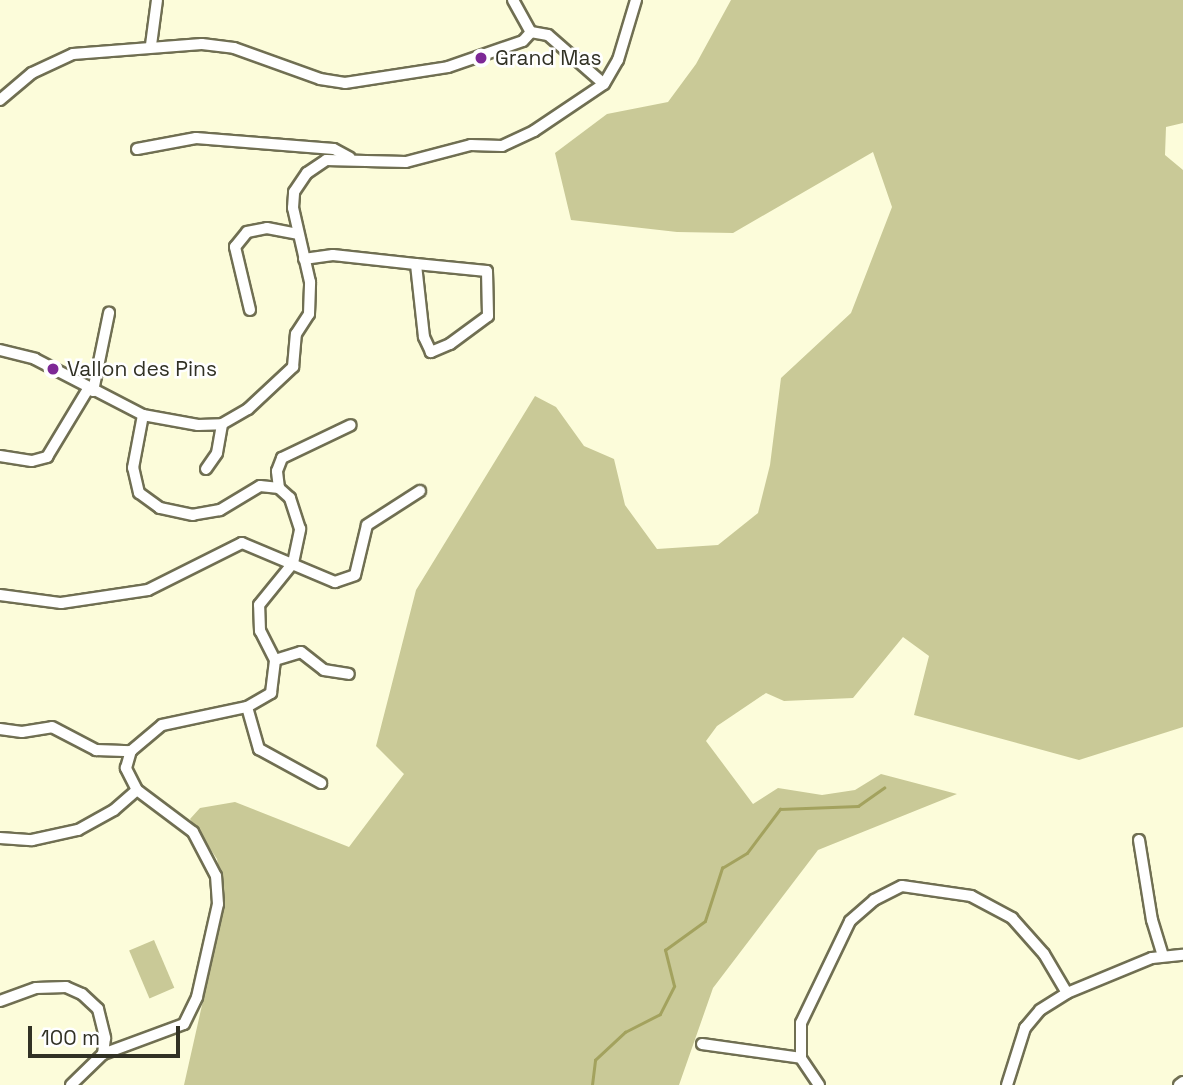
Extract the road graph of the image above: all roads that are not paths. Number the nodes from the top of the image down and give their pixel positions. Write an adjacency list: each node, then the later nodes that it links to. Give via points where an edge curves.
1 (157, 0): 5 (street)
2 (513, 0): 4 (street)
3 (636, 0): 6 (street, via 618,60)
4 (531, 32): 5 (street, via 523,41 459,64 345,83 320,79 234,48); 6 (street, via 548,35)
5 (150, 45): 7 (street, via 73,54 32,74)
6 (604, 84): 9 (street, via 534,131 502,146 471,145 406,162)
7 (0, 100)
8 (137, 149): 9 (street, via 196,138 334,149)
9 (350, 158): 10 (street, via 326,160 307,173 295,192)
10 (298, 234): 11 (street); 13 (street, via 267,228 247,232 235,247)
11 (304, 259): 12 (street, via 333,256); 18 (street, via 310,282 309,314 296,334 293,367 248,408)
12 (416, 264): 12 (street, via 487,271 490,280 488,316 450,345 431,352 424,337)
13 (250, 310)
14 (109, 313): 16 (street)
15 (0, 350): 16 (street, via 36,359)
16 (90, 390): 17 (street); 20 (street, via 47,457 32,461)
17 (144, 415): 18 (street, via 198,425); 22 (street, via 134,468 139,493 160,508 192,515 219,510 260,486)
18 (222, 424): 21 (street, via 217,453)
19 (351, 425): 22 (street, via 282,458 277,471)
20 (0, 456)
21 (206, 469)
22 (279, 488): 24 (street, via 290,498 300,530)
23 (421, 491): 24 (street, via 367,525 355,575 335,582)
24 (293, 563): 25 (street, via 242,543 148,590 61,603); 26 (street, via 259,605 260,631)
25 (0, 595)
26 (275, 660): 27 (street, via 301,653 324,670); 28 (street, via 271,693)
27 (349, 674)
28 (247, 707): 30 (street, via 162,725); 31 (street, via 259,749)
29 (0, 729): 30 (street, via 22,732 52,727 96,750)
30 (131, 751): 32 (street, via 126,768)
31 (321, 783)
32 (137, 790): 33 (street, via 114,810 78,830 32,840); 40 (street, via 193,832 216,876 218,904 197,997 184,1024)
33 (0, 838)
34 (1139, 840): 35 (street, via 1152,920)
35 (1163, 955): 36 (street); 37 (street)
36 (1183, 955)
37 (1067, 993): 41 (street, via 1044,954 1012,918 971,896 902,886 873,900 850,921 800,1023); 44 (street, via 1040,1010 1025,1028)
38 (0, 1002): 40 (street, via 36,988 66,987 82,994 98,1009 105,1038)
39 (702, 1044): 41 (street)
40 (103, 1054): 42 (street)
41 (801, 1058): 43 (street)
42 (71, 1085)
43 (819, 1085)
44 (1007, 1085)

